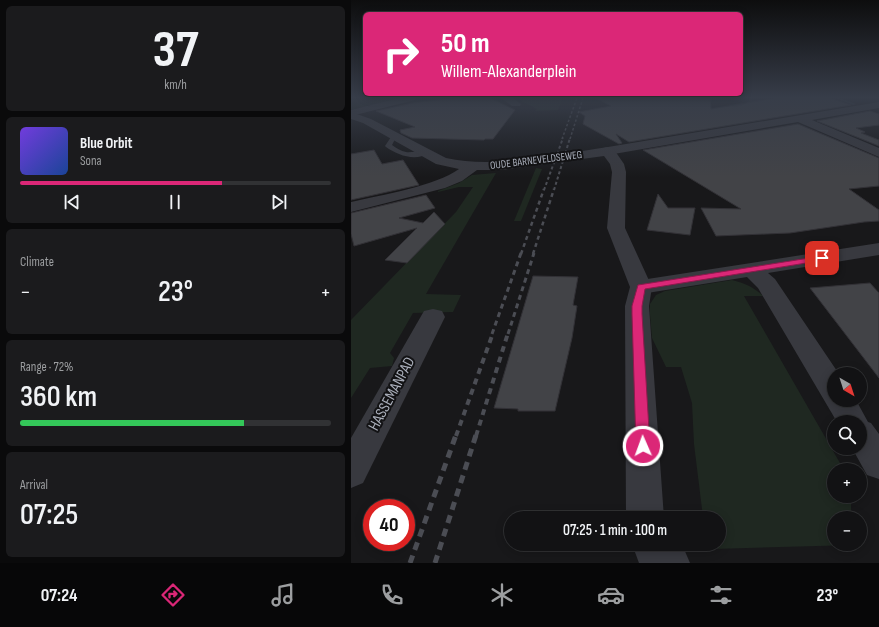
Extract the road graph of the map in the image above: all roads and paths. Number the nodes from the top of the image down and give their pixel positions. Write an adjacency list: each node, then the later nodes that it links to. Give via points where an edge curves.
1 (372, 124): 6 (street, via 441,161)
2 (768, 124): 4 (street, OUDE BARNEVELDSEWEG)
3 (812, 124): 5 (street)
4 (608, 151): 6 (street, OUDE BARNEVELDSEWEG, via 508,165); 10 (street, via 619,172 616,228)
5 (879, 153)
6 (473, 166): 7 (street, OUDE BARNEVELDSEWEG, via 457,178 444,183)
7 (351, 207)
8 (879, 249): 9 (street)
9 (751, 270): 10 (street); 12 (street, via 767,284)
10 (641, 287): 16 (street, via 637,306)
11 (433, 317): 15 (street, HASSEMANPAD)
12 (827, 380)
13 (867, 444): 14 (street)
14 (879, 463)
15 (351, 471)
16 (645, 511)

